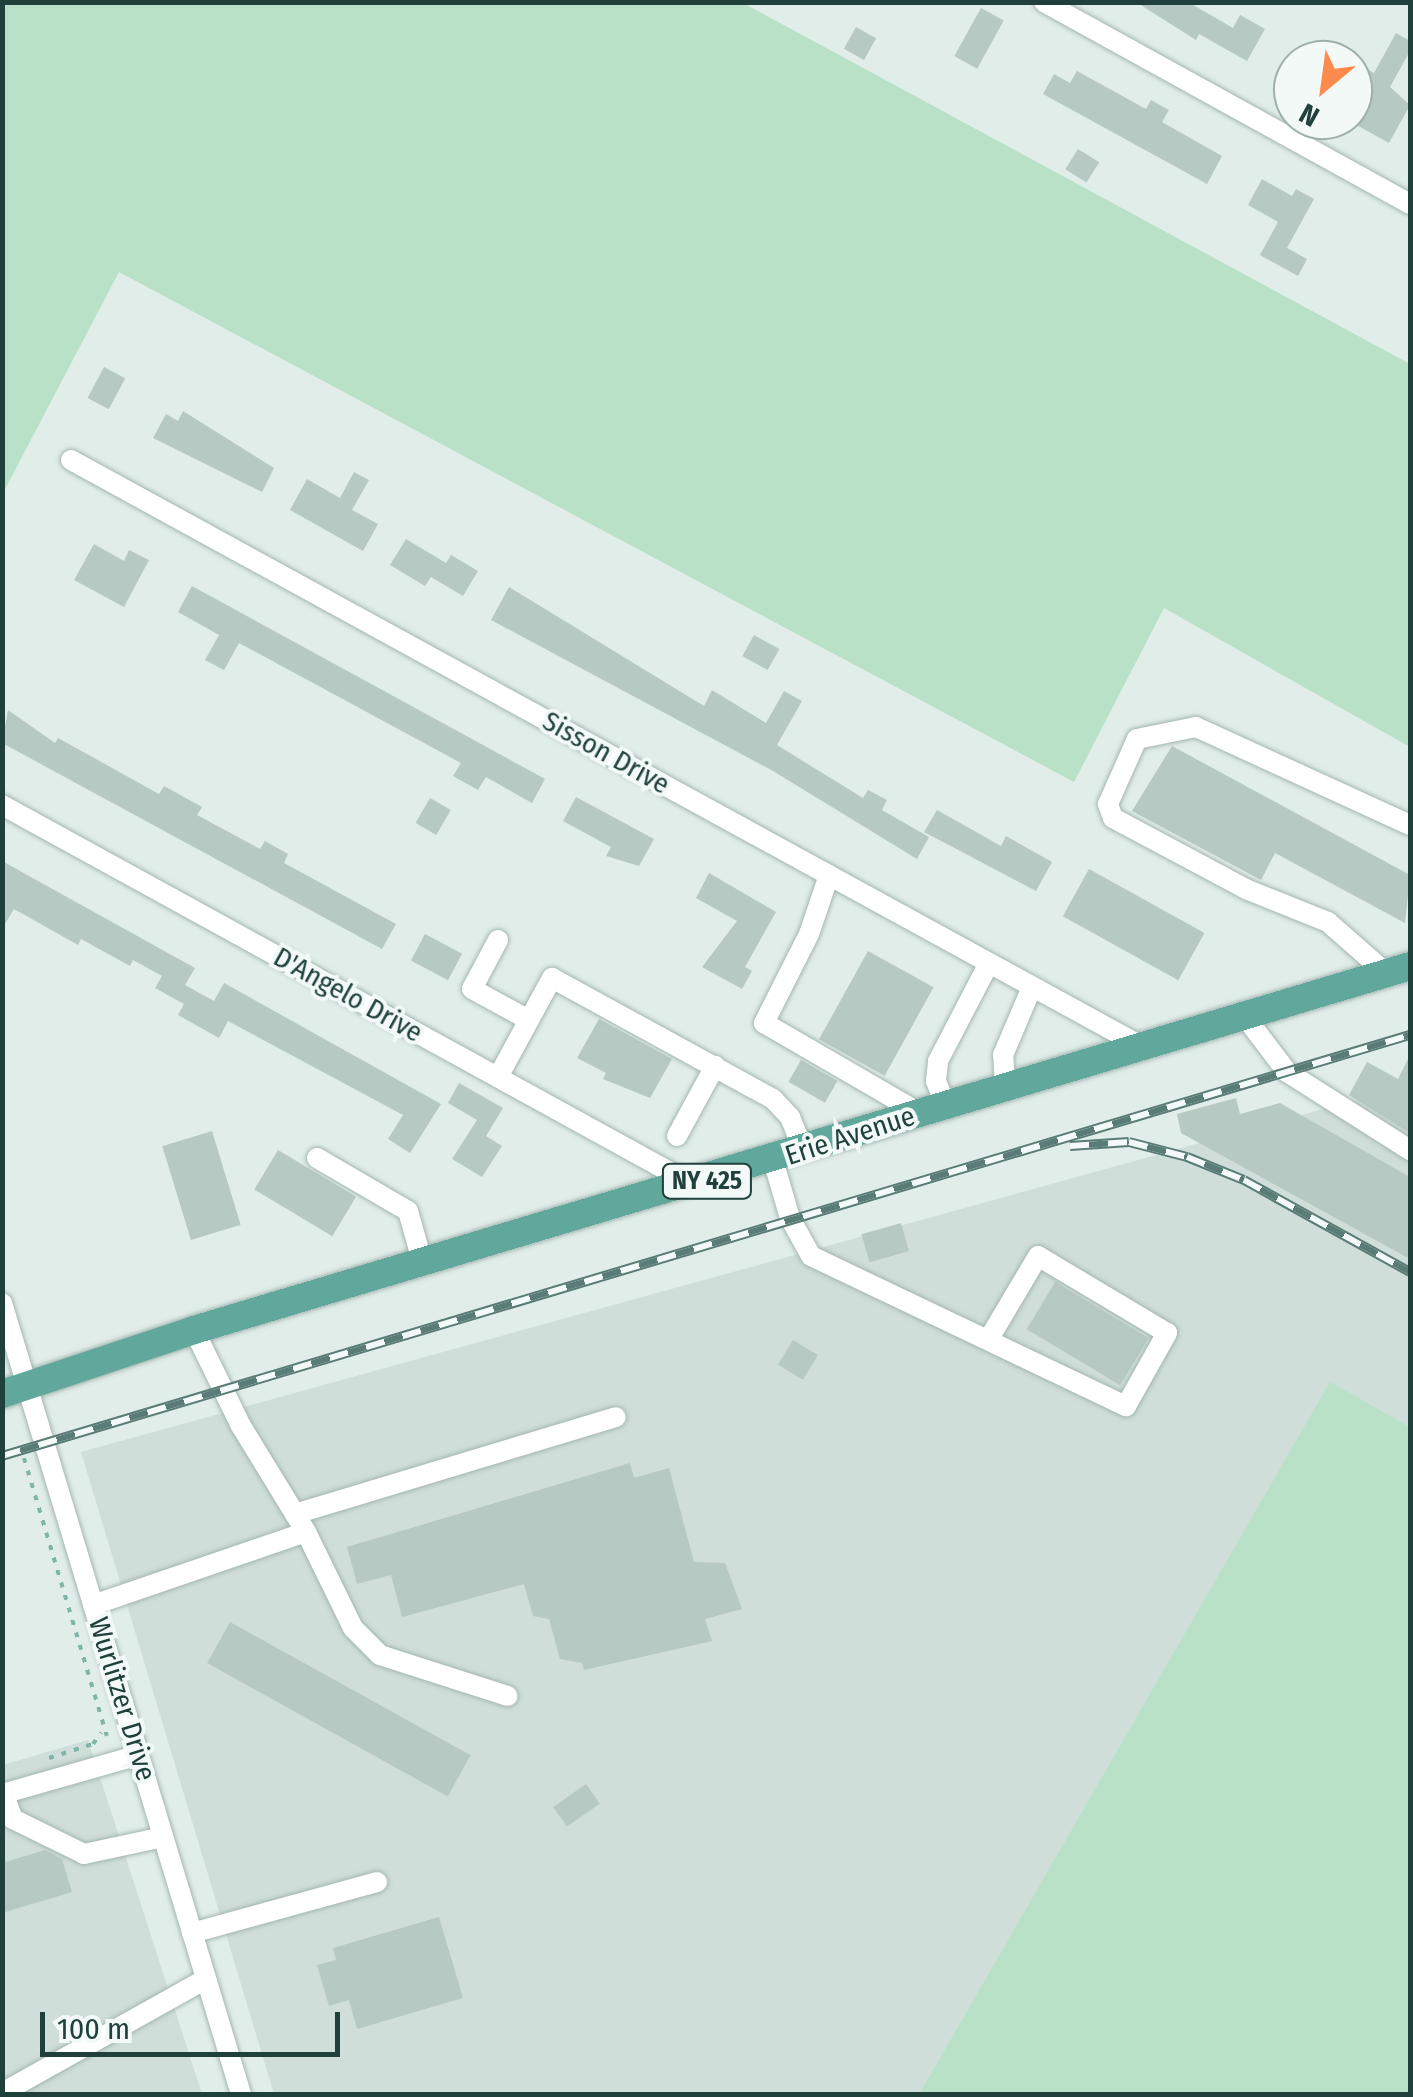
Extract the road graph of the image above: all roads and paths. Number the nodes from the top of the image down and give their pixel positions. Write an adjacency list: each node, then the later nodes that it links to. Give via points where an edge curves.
1 (1044, 2): 2 (street)
2 (1410, 204)
3 (71, 460): 6 (street, Sisson Drive)
4 (2, 805): 15 (street, D'Angelo Drive)
5 (1410, 825): 9 (street, via 1196,727 1137,739 1108,804 1112,818 1246,889 1328,922)
6 (829, 875): 8 (street, Sisson Drive); 17 (street, via 809,934 764,1023)
7 (498, 940): 12 (street, via 472,989)
8 (989, 963): 10 (street, Sisson Drive); 17 (street, via 938,1061)
9 (1398, 970): 11 (main road, Erie Avenue / NY 425)
10 (1032, 986): 13 (street, Sisson Drive); 16 (street, via 1003,1055)
11 (1243, 1014): 13 (main road, Erie Avenue / NY 425); 19 (street, via 1288,1072)
12 (529, 1020): 14 (street, via 552,978); 15 (street)
13 (1141, 1046): 16 (main road, Erie Avenue / NY 425)
14 (715, 1066): 18 (street); 20 (street, via 774,1099)
15 (498, 1077): 23 (street, D'Angelo Drive)
16 (1006, 1088): 17 (main road, Erie Avenue / NY 425)
17 (934, 1110): 20 (main road, Erie Avenue / NY 425)
18 (677, 1136)
19 (1410, 1150)
20 (804, 1151): 22 (main road, Erie Avenue / NY 425)
21 (316, 1158): 24 (street, via 408,1211)
22 (774, 1160): 23 (main road, Erie Avenue / NY 425); 27 (street, via 790,1218 811,1256)
23 (694, 1185): 24 (main road, Erie Avenue / NY 425)
24 (423, 1264): 26 (main road, Erie Avenue / NY 425)
25 (2, 1303): 28 (street, Wurlitzer Drive)
26 (194, 1330): 28 (main road, Erie Avenue / NY 425); 31 (street, via 241,1426)
27 (990, 1338): 27 (street, via 1126,1406 1167,1333 1038,1256)
28 (15, 1391): 32 (street, Wurlitzer Drive)
29 (616, 1417): 31 (street)
30 (24, 1458): 35 (path, via 104,1734 86,1747)
31 (301, 1523): 32 (street); 33 (street, via 353,1628 380,1655)
32 (94, 1605): 34 (street, Wurlitzer Drive)
33 (508, 1696)
34 (139, 1755): 36 (street); 37 (street, Wurlitzer Drive)
35 (36, 1762)
36 (3, 1793): 37 (street, via 13,1819 84,1854)
37 (164, 1837): 39 (street, Wurlitzer Drive)
38 (377, 1882): 39 (street)
39 (192, 1932): 40 (street, Wurlitzer Drive)
40 (206, 1979): 41 (street); 42 (street, Wurlitzer Drive)
41 (2, 2094)
42 (241, 2094)

